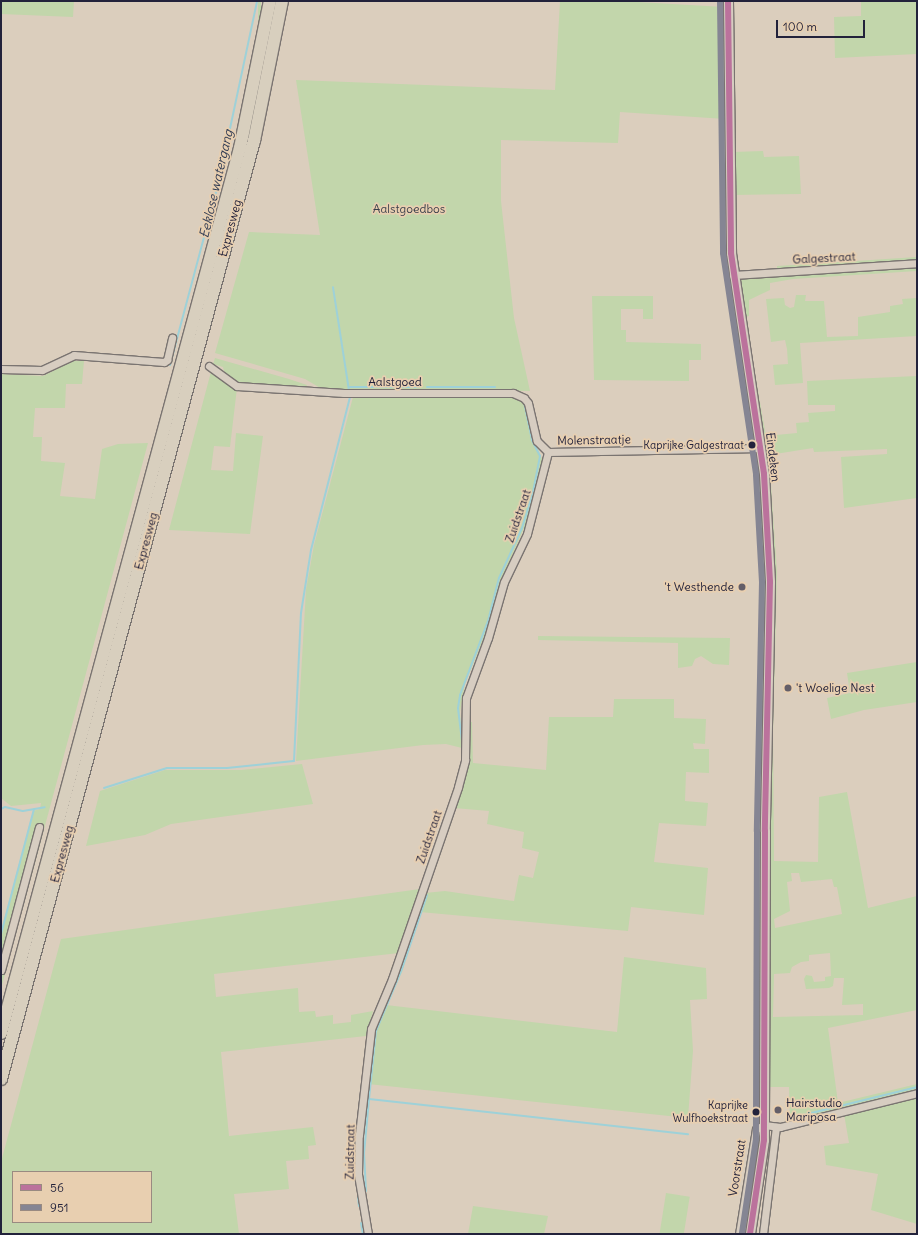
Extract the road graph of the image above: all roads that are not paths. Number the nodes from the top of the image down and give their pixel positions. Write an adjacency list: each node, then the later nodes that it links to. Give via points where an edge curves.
1 (270, 1): 13 (highway, Expresweg, via 240,148)
2 (282, 1): 14 (highway, Expresweg, via 254,141)
3 (728, 1): 5 (street, Eindeken)
4 (917, 263): 5 (street, Galgestraat)
5 (733, 275): 9 (street, Eindeken)
6 (172, 338): 8 (street, via 167,360 74,355 42,370)
7 (210, 366): 10 (street, Aalstgoed, via 237,386 344,393 518,394 528,403 536,441)
8 (1, 369)
9 (761, 448): 10 (street, Molenstraatje); 16 (street, Eindeken, via 770,582 765,839)
10 (548, 452): 18 (street, Zuidstraat, via 527,534 504,582 488,638 468,692 465,713 465,760 458,787 392,979 371,1029 359,1135 358,1174)
11 (39, 827): 12 (street)
12 (1, 970)
13 (1, 1033)
14 (1, 1079)
15 (917, 1093): 17 (street)
16 (764, 1125): 17 (street); 19 (street, Voorstraat, via 756,1129); 20 (street, Voorstraat, via 761,1170)
17 (776, 1127): 21 (street)
18 (368, 1234)
19 (739, 1234)
20 (750, 1234)
21 (763, 1234)

